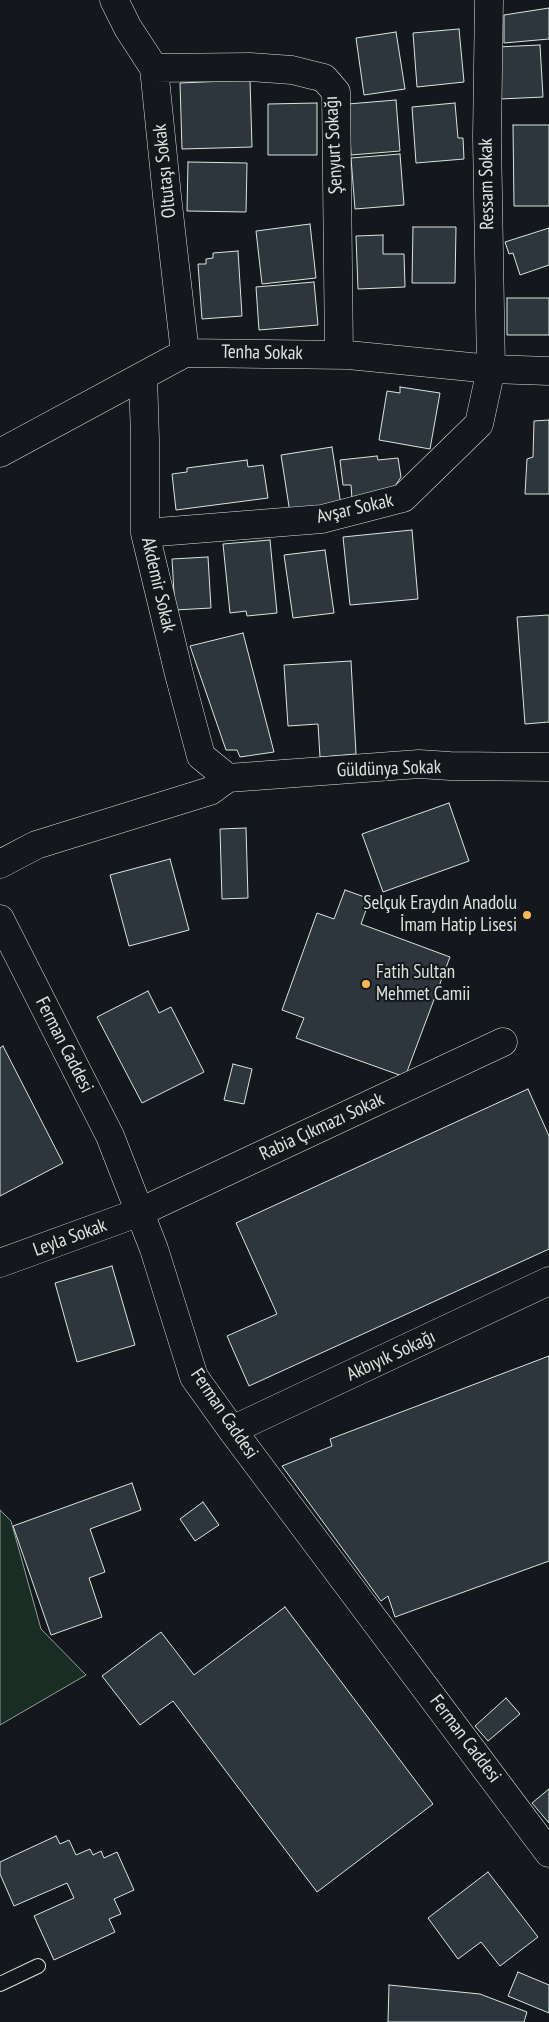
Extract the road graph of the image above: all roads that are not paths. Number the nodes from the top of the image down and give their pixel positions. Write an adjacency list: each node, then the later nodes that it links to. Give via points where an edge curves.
1 (114, 0): 3 (street, Oltutaşı Sokak)
2 (489, 0): 6 (street, Ressam Sokak, via 487,137)
3 (154, 68): 4 (street, Oltutaşı Sokak); 5 (street, Şenyurt Sokağı, via 250,66 292,70 324,78 336,92)
4 (185, 353): 5 (street, Tenha Sokak); 8 (street, Tenha Sokak)
5 (339, 355): 6 (street, Tenha Sokak)
6 (491, 369): 7 (street, Tenha Sokak); 10 (street, Avşar Sokak, via 479,424 403,498 322,519)
7 (549, 371)
8 (143, 376): 9 (street, Tenha Sokak); 10 (street, Akdemir Sokak)
9 (0, 453)
10 (145, 533): 12 (street, Akdemir Sokak, via 201,756)
11 (549, 767): 12 (street, Güldünya Sokak, via 419,764)
12 (228, 778): 13 (street, via 210,791 36,845)
13 (0, 864)
14 (0, 919): 16 (street, Ferman Caddesi, via 110,1136)
15 (503, 1042): 16 (street, Rabia Çıkmazı Sokak)
16 (140, 1212): 17 (street, Leyla Sokak, via 2,1264); 19 (street, Ferman Caddesi, via 194,1377)
17 (0, 1262)
18 (549, 1281): 19 (street, Akbıyık Sokağı)
19 (232, 1430): 20 (street, Ferman Caddesi)
20 (549, 1853)
21 (38, 1966): 22 (lane)
22 (0, 1984)

